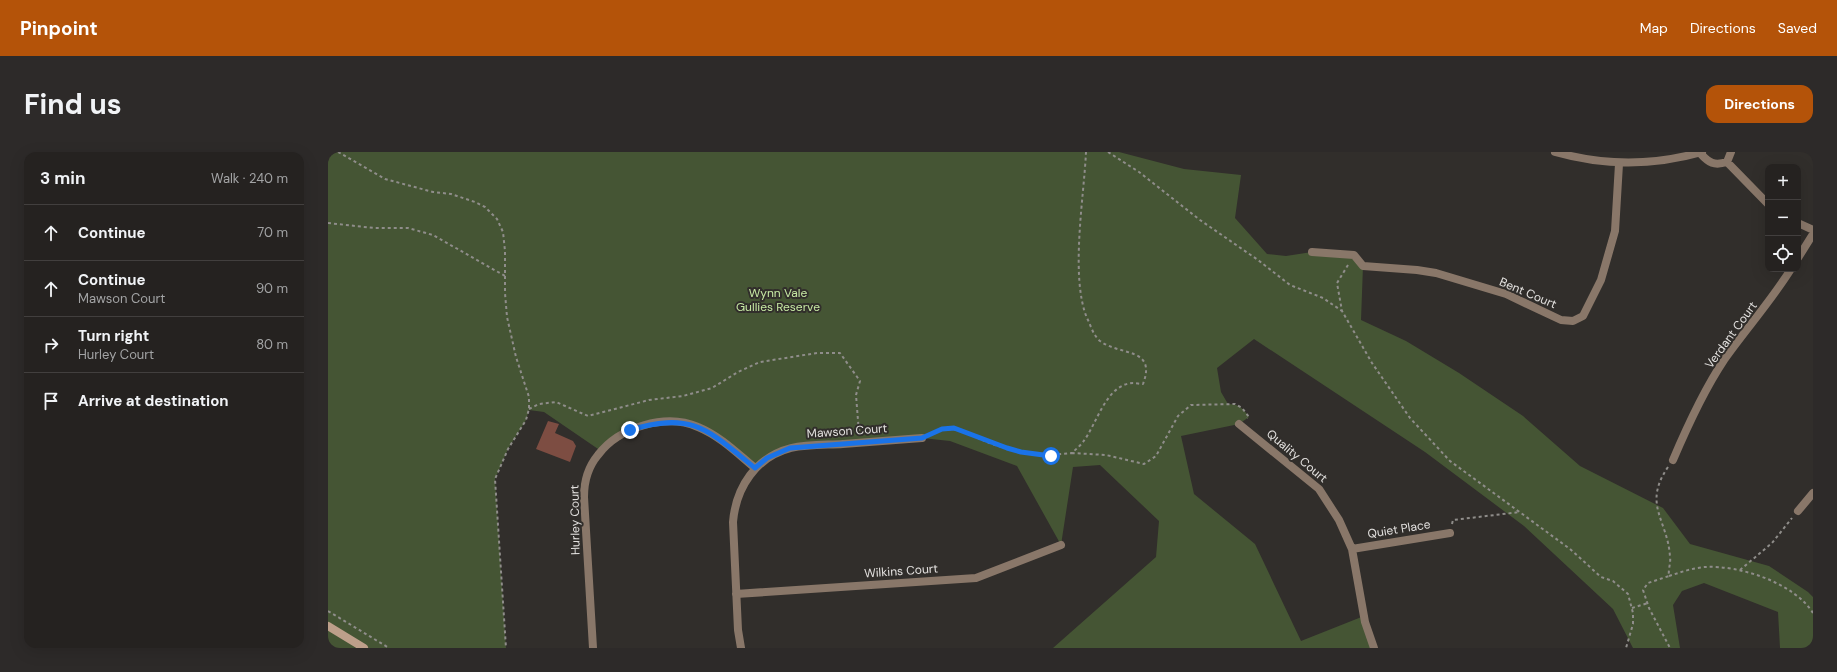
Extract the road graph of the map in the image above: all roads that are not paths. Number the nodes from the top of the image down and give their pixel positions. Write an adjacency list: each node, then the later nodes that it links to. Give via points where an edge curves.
1 (1555, 152): 5 (street)
2 (1701, 152): 4 (street, via 1707,161 1713,164); 5 (street, via 1658,162)
3 (1731, 152): 4 (street)
4 (1727, 162): 6 (street)
5 (1619, 164): 10 (street, Bent Court, via 1615,231 1601,280 1583,316 1573,322 1561,320 1506,294 1436,273 1363,266 1354,255)
6 (1765, 201)
7 (1801, 224): 8 (street)
8 (1813, 230)
9 (1813, 234): 11 (street)
10 (1312, 252)
11 (1801, 253)
12 (1789, 272): 15 (street, Verdant Court, via 1776,294 1724,360 1687,428)
13 (1240, 424): 21 (street, Quality Court, via 1319,489 1339,520)
14 (922, 438): 16 (street, Mawson Court, via 790,448 767,458)
15 (1673, 460)
16 (755, 468): 22 (street, Mawson Court, via 739,492 734,508); 26 (street, Hurley Court, via 718,438 683,422 656,423 630,430 606,445 598,454 584,484)
17 (1813, 493): 18 (street)
18 (1798, 511)
19 (1450, 533): 21 (street, Quiet Place)
20 (1061, 545): 22 (street, Wilkins Court, via 976,578)
21 (1352, 549): 29 (street, Quality Court, via 1365,622)
22 (736, 594): 24 (street, Mawson Court)
23 (328, 626): 25 (main road)
24 (738, 630): 27 (street, Mawson Court); 28 (street, Mawson Court)
25 (364, 648)
26 (593, 648)
27 (735, 648)
28 (741, 648)
29 (1374, 648)

